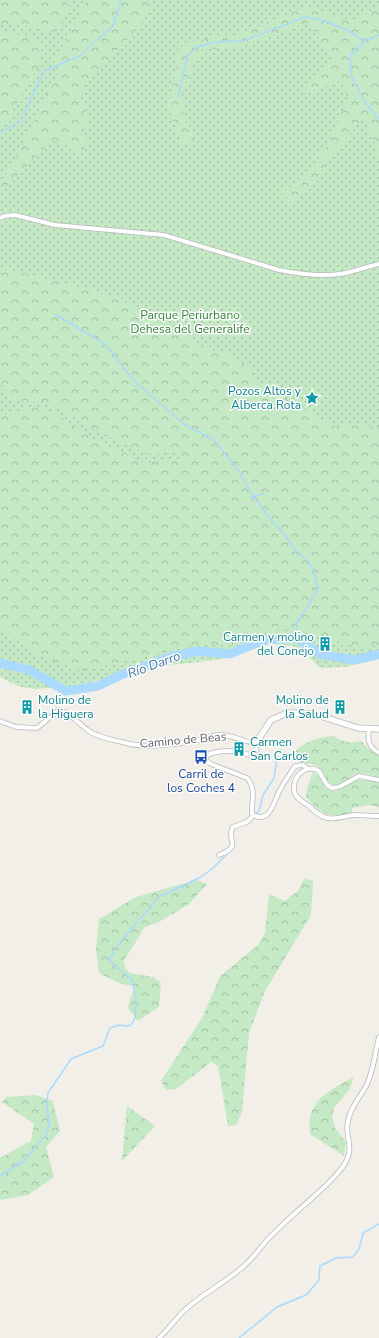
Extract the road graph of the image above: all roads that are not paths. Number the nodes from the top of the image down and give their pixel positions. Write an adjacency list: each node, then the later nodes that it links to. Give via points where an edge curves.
1 (0, 218): 2 (street, via 15,215 55,225 164,234 293,273 342,274)
2 (379, 264)
3 (0, 721): 6 (street, Camino de Beas, via 16,727 37,728 59,710 71,715 96,735 142,746 218,735 230,735)
4 (369, 729): 5 (street); 6 (street, via 300,712 284,714 271,720); 7 (street, via 369,743 374,751)
5 (379, 729)
6 (256, 743): 10 (street, via 257,755 254,756 223,752 205,757 210,764 247,778 251,782)
7 (379, 753)
8 (308, 769): 9 (street, via 319,771 327,785 332,788 359,776); 10 (street, via 303,765 296,766 280,789 270,812 262,816); 11 (street, via 298,775 294,789 297,797 317,813 339,819 352,816)
9 (379, 780)
10 (254, 815): 12 (street, via 247,822 233,826 233,845 227,852)
11 (379, 816)
12 (219, 855)
13 (379, 1037): 14 (street, via 368,1083 356,1101 348,1122 350,1144 343,1166 244,1266 186,1309)
14 (159, 1338)

